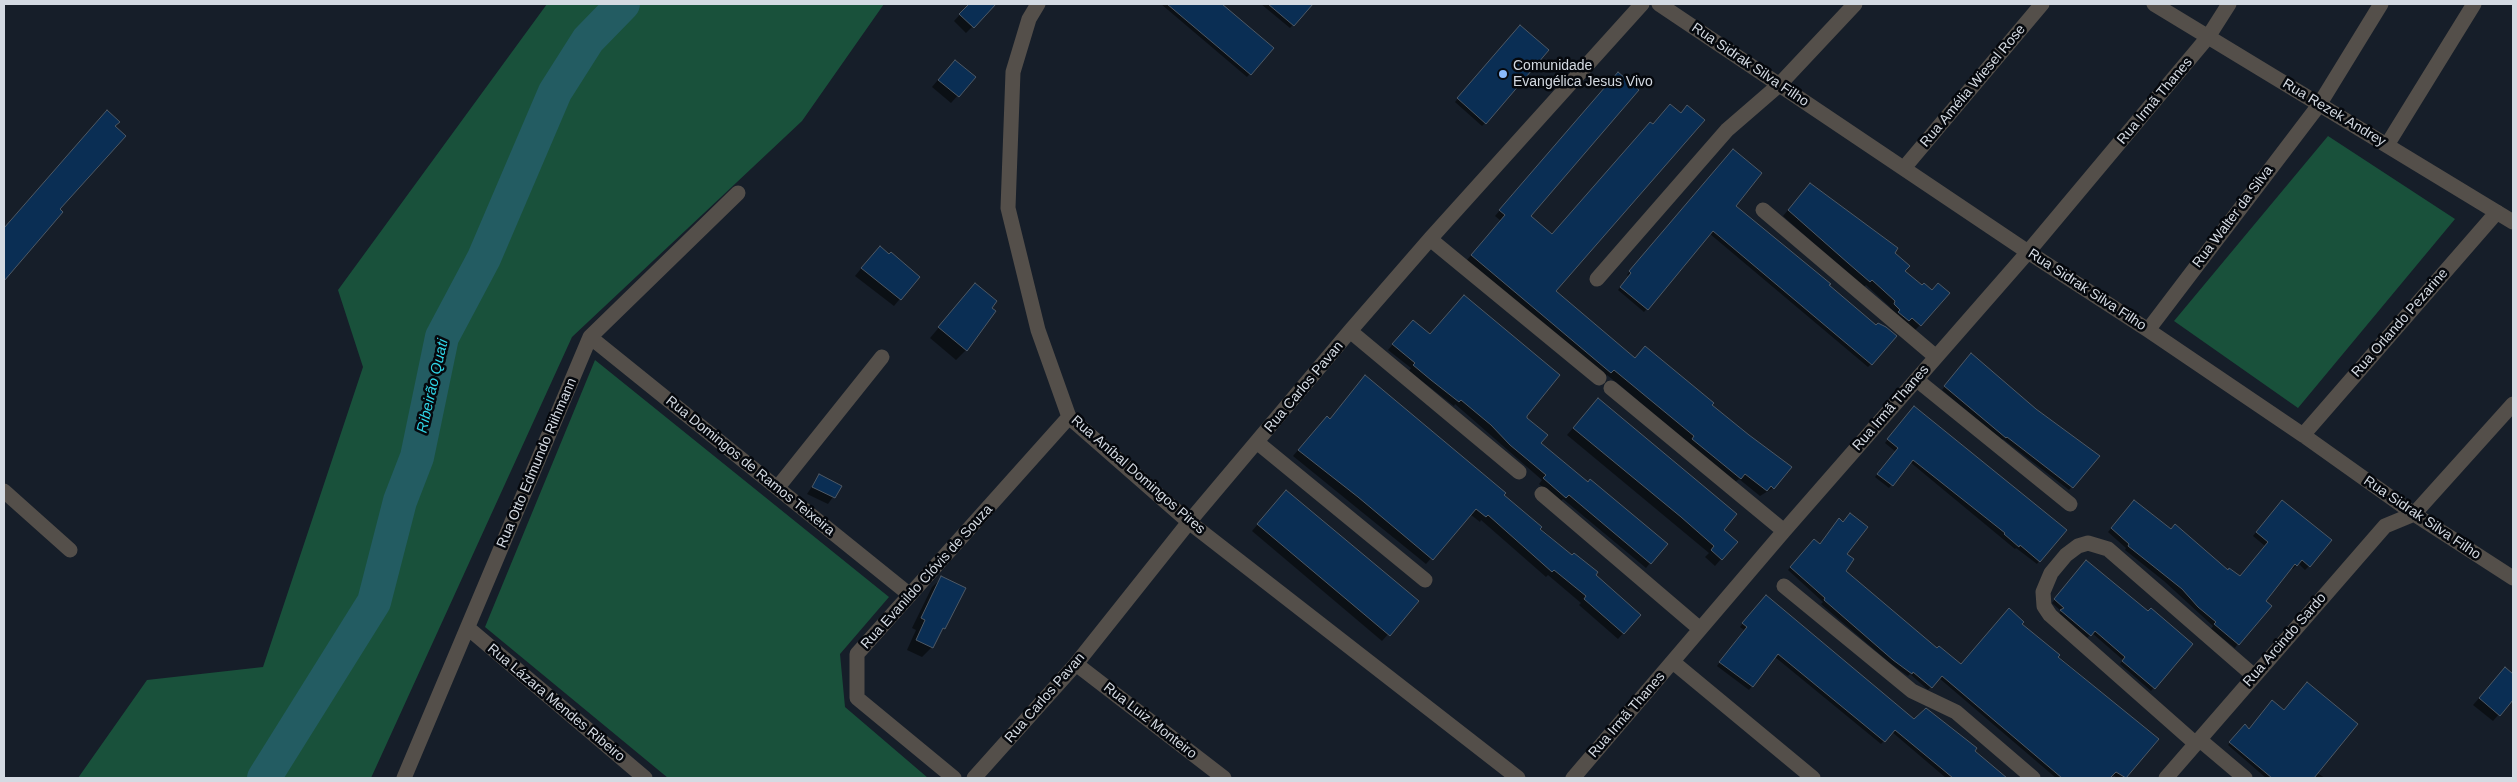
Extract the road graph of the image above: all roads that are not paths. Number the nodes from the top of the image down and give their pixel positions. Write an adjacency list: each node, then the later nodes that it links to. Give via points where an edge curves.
1 (1038, 4): 31 (street, Rua Aníbal Domingos Pires, via 1029,19 1013,72 1008,208 1038,330)
2 (1642, 4): 19 (street, Rua Carlos Pavan)
3 (1659, 4): 11 (street, Rua Sidrak Silva Filho)
4 (1855, 4): 11 (street)
5 (2042, 4): 14 (street, Rua Amélia Wiesel Rose)
6 (2154, 4): 10 (street, Rua Rezek Andrey)
7 (2229, 4): 10 (street, Rua Irmã Thanes)
8 (2381, 4): 12 (street, Rua Walter da Silva)
9 (2474, 4): 13 (street)
10 (2208, 37): 12 (street, Rua Rezek Andrey); 20 (street, Rua Irmã Thanes)
11 (1779, 85): 14 (street, Rua Sidrak Silva Filho); 21 (street, via 1727,130)
12 (2319, 105): 13 (street, Rua Rezek Andrey); 22 (street, Rua Walter da Silva)
13 (2387, 145): 17 (street, Rua Rezek Andrey)
14 (1904, 168): 20 (street, Rua Sidrak Silva Filho)
15 (738, 194): 24 (street, Rua Otto Edmundo Riihmann)
16 (1763, 210): 25 (street)
17 (2497, 212): 18 (street, Rua Rezek Andrey); 32 (street, Rua Orlando Pezarine)
18 (2513, 222)
19 (1430, 239): 23 (street, Rua Carlos Pavan); 27 (street)
20 (2028, 252): 22 (street, Rua Sidrak Silva Filho); 25 (street, Rua Irmã Thanes)
21 (1597, 279)
22 (2148, 330): 32 (street, Rua Sidrak Silva Filho)
23 (1350, 331): 33 (street, Rua Carlos Pavan); 34 (street)
24 (590, 337): 35 (street, Rua Domingos de Ramos Teixeira); 47 (street, Rua Otto Edmundo Riihmann)
25 (1936, 357): 28 (street, Rua Irmã Thanes)
26 (882, 358): 35 (street)
27 (1599, 378)
28 (1916, 380): 38 (street); 41 (street, Rua Irmã Thanes)
29 (1610, 388): 41 (street)
30 (2513, 404): 39 (street)
31 (1069, 417): 40 (street, Rua Aníbal Domingos Pires); 46 (street, Rua Evanildo Clóvis de Souza)
32 (2302, 435): 39 (street, Rua Sidrak Silva Filho)
33 (1258, 443): 40 (street, Rua Carlos Pavan); 44 (street)
34 (1519, 472)
35 (778, 488): 46 (street, Rua Domingos de Ramos Teixeira)
36 (4, 491): 42 (street)
37 (1542, 494): 48 (street)
38 (2070, 504)
39 (2414, 514): 43 (street, Rua Sidrak Silva Filho); 51 (street, Rua Arcindo Sardo, via 2385,526)
40 (1189, 522): 50 (street, Rua Carlos Pavan); 58 (street, Rua Aníbal Domingos Pires)
41 (1784, 531): 48 (street, Rua Irmã Thanes)
42 (70, 550)
43 (2513, 578)
44 (1425, 580)
45 (1784, 586): 61 (street, via 1912,692 1956,712)
46 (910, 595): 55 (street, Rua Evanildo Clóvis de Souza, via 857,654 856,698)
47 (468, 628): 53 (street, Rua Otto Edmundo Riihmann); 54 (street, Rua Lázara Mendes Ribeiro)
48 (1700, 629): 49 (street, Rua Irmã Thanes)
49 (1673, 662): 59 (street, Rua Irmã Thanes); 60 (street)
50 (1076, 664): 56 (street, Rua Carlos Pavan); 57 (street, Rua Luiz Monteiro)
51 (2254, 676): 52 (street, Rua Arcindo Sardo); 52 (street, via 2108,549 2088,543 2066,555 2051,573 2043,592 2044,606 2050,615)
52 (2198, 742): 62 (street, Rua Arcindo Sardo); 63 (street)
53 (404, 778)
54 (645, 778)
55 (954, 778)
56 (974, 778)
57 (1224, 778)
58 (1518, 778)
59 (1574, 778)
60 (1812, 778)
61 (2032, 778)
62 (2166, 778)
63 (2244, 778)

